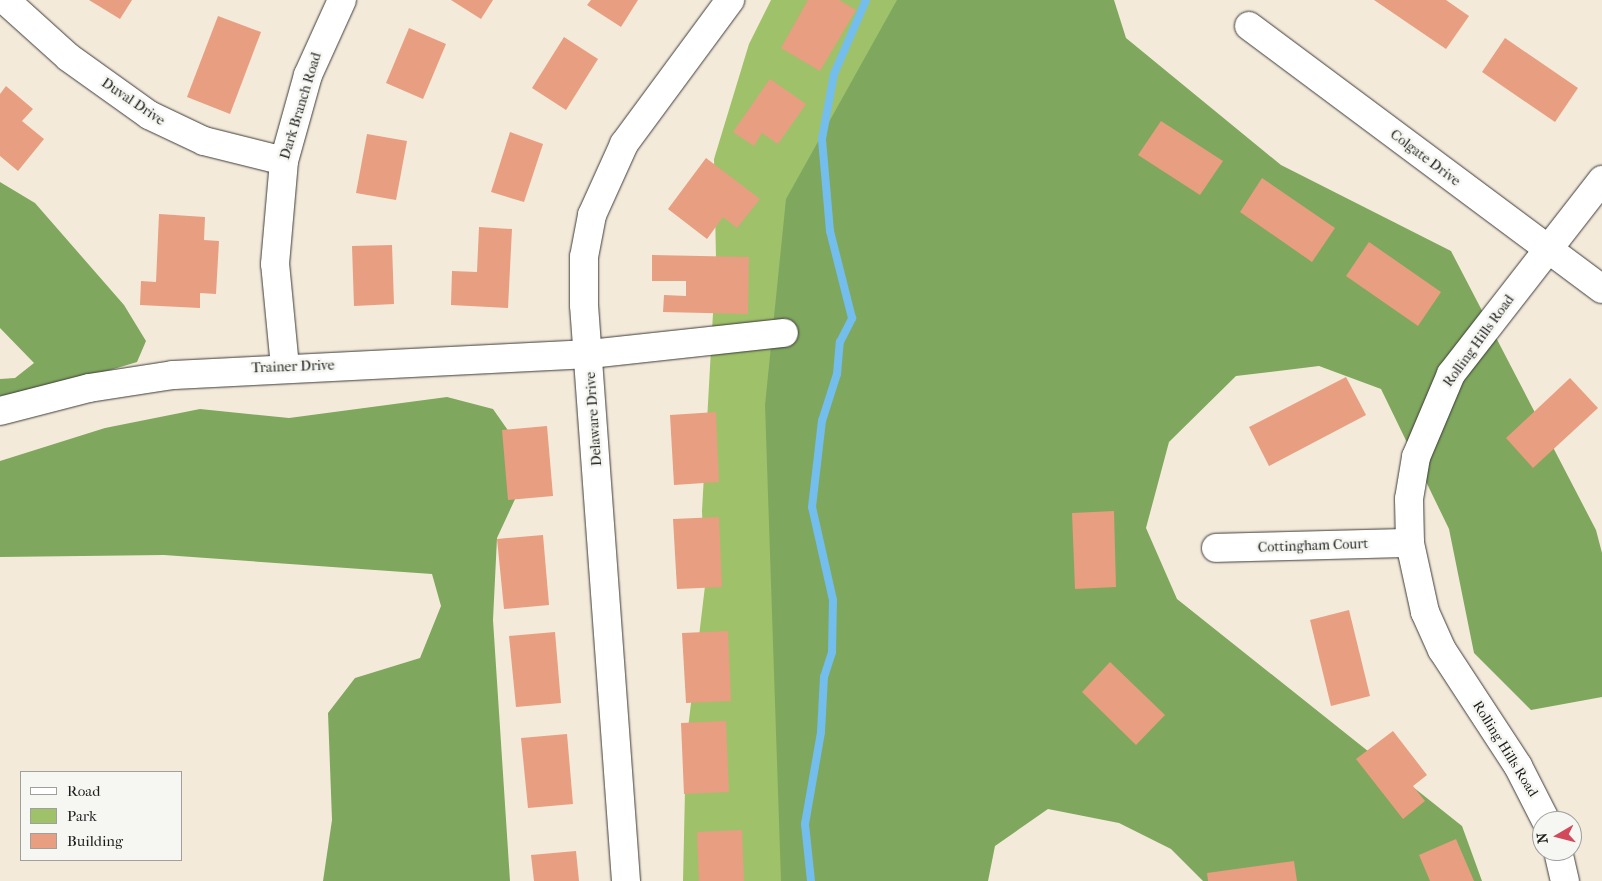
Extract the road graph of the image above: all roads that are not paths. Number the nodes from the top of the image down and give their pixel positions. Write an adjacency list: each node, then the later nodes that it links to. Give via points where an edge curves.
1 (5, 0): 5 (street, Duval Drive, via 68,57 149,115 204,142)
2 (342, 0): 5 (street, Dark Branch Road, via 308,75)
3 (730, 0): 10 (street, Delaware Drive, via 624,144 606,175 592,215 584,256)
4 (1249, 26): 7 (street, Colgate Drive)
5 (284, 161): 11 (street, Dark Branch Road, via 275,264)
6 (1602, 180): 7 (street, Rolling Hills Road)
7 (1548, 249): 8 (street, Colgate Drive); 13 (street, Rolling Hills Road, via 1451,374 1432,411 1416,457 1409,499)
8 (1602, 289)
9 (784, 333): 10 (street, Trainer Drive)
10 (590, 354): 11 (street, Trainer Drive); 17 (street, Delaware Drive)
11 (285, 367): 12 (street, Trainer Drive, via 173,375 89,388)
12 (0, 410)
13 (1410, 543): 14 (street, Cottingham Court); 15 (street, Rolling Hills Road, via 1425,612 1442,650 1518,766)
14 (1216, 548)
15 (1541, 811)
16 (1560, 861): 18 (street)
17 (626, 881)
18 (1565, 881)

